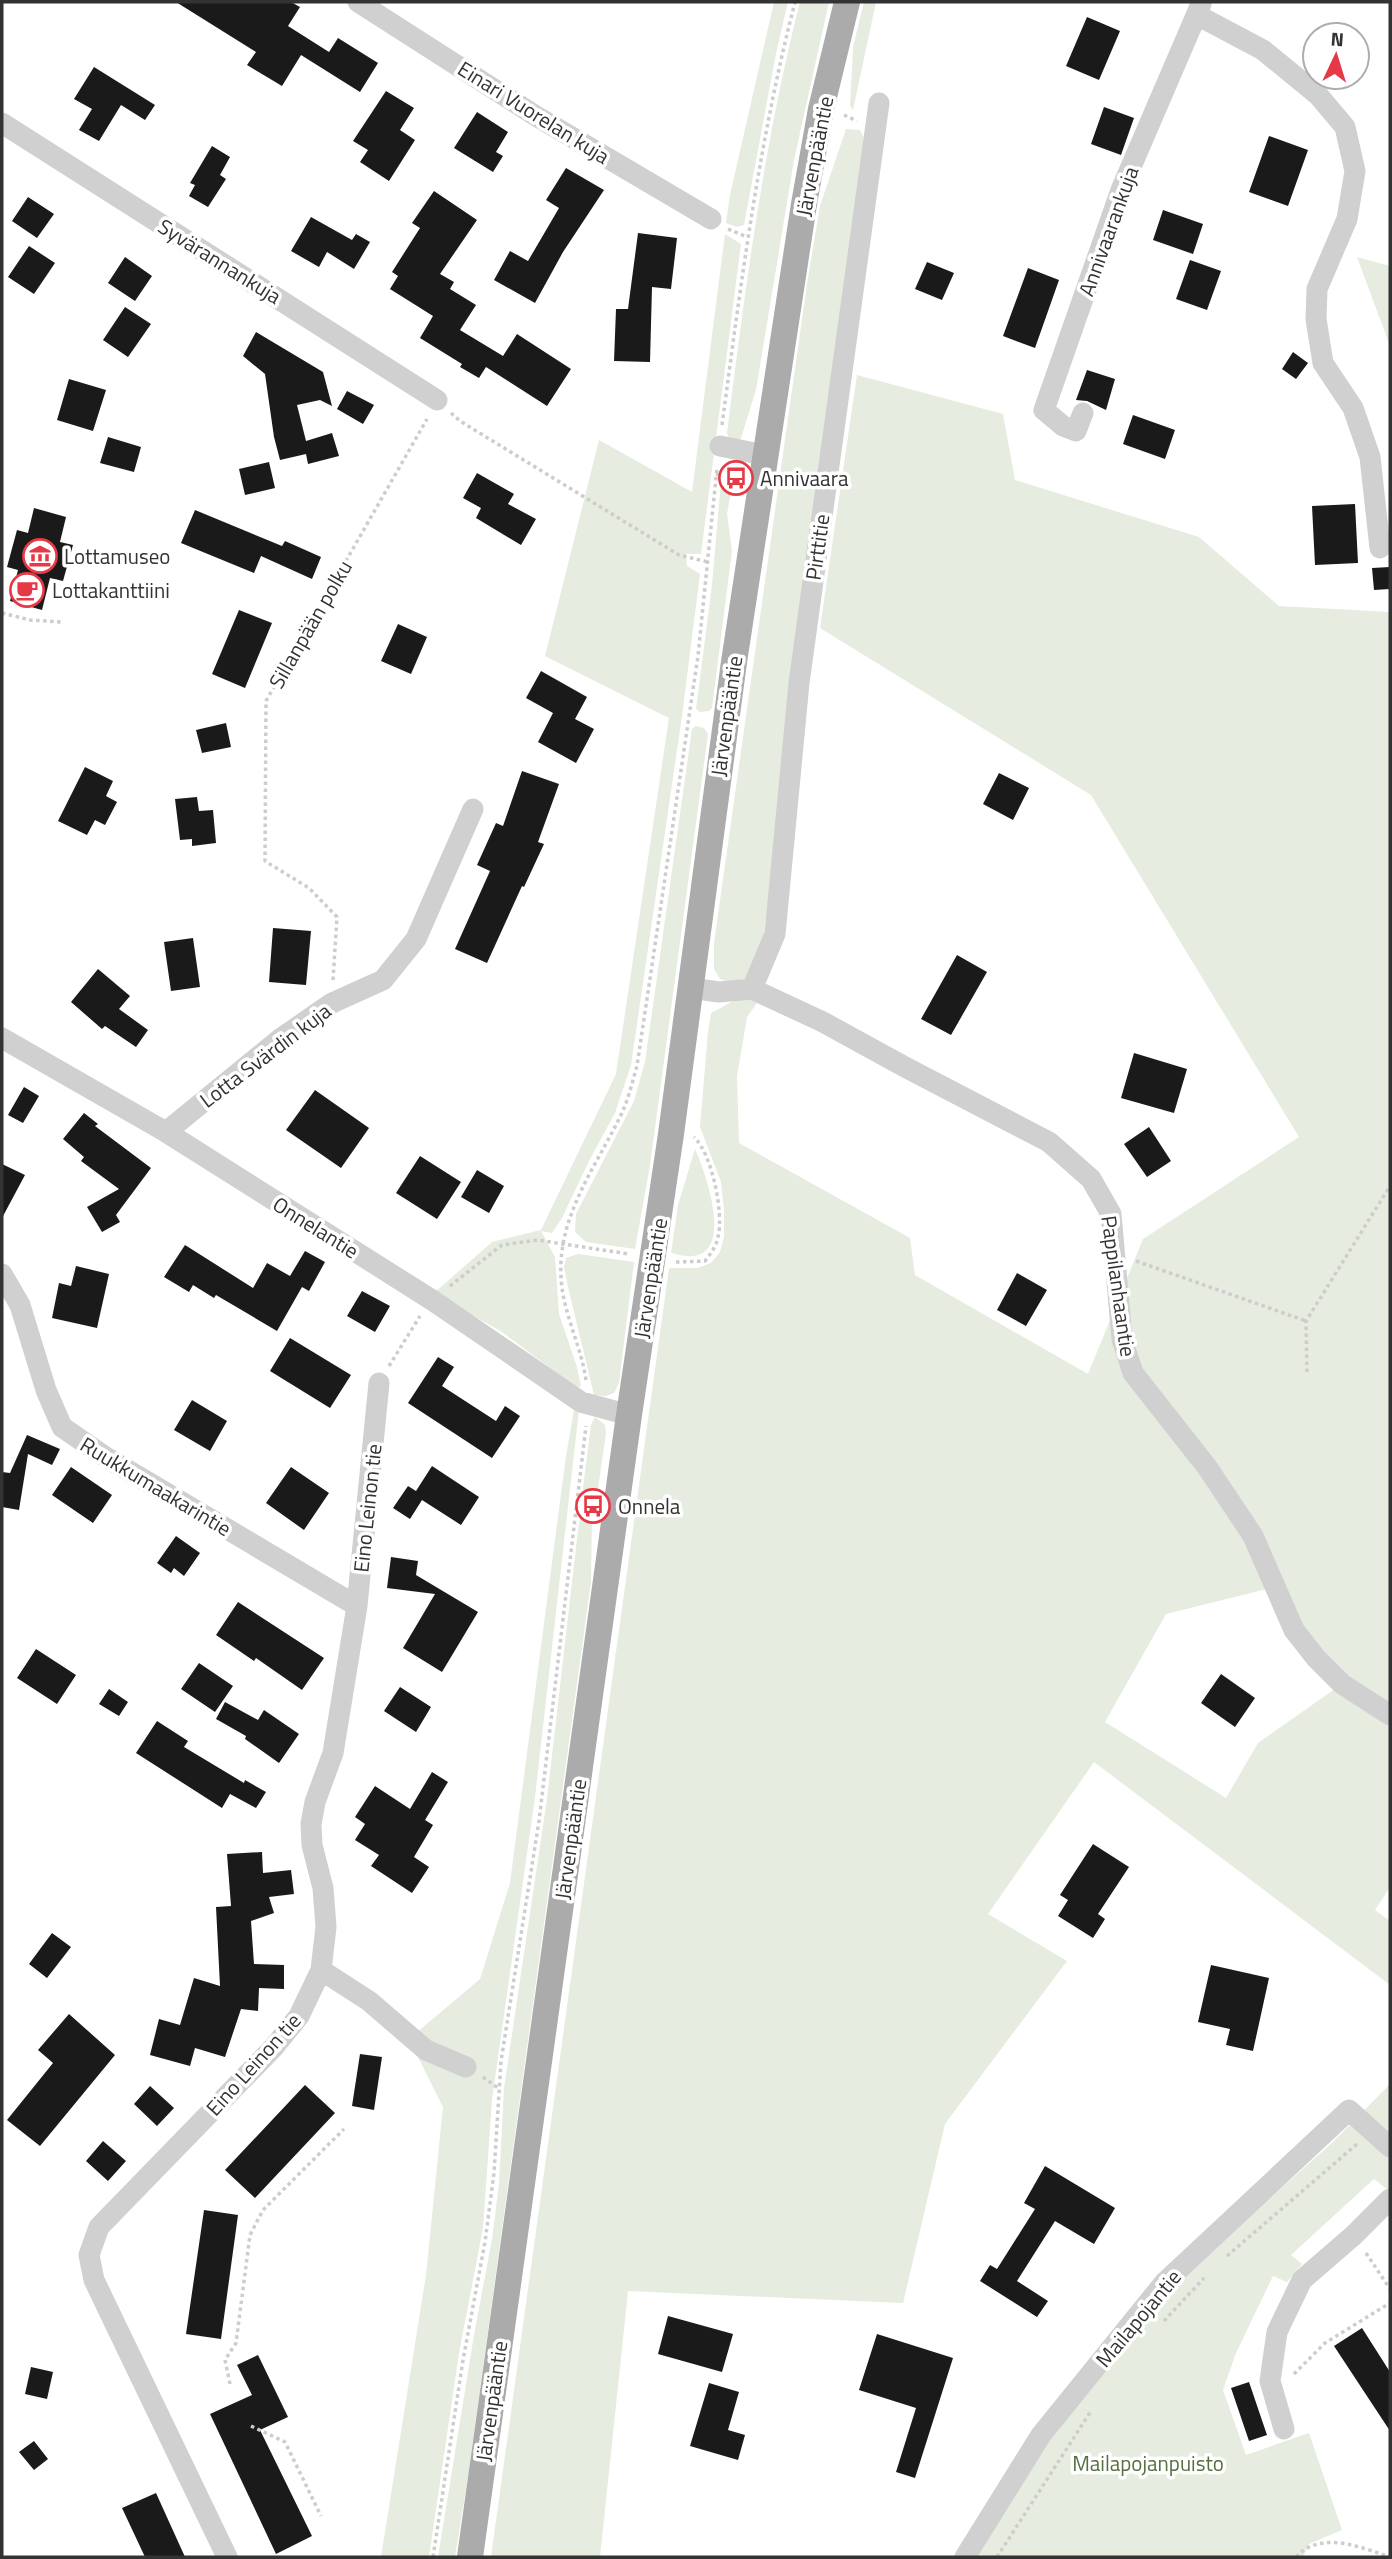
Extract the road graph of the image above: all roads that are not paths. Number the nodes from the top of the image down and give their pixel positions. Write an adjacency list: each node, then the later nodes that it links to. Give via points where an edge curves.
1 (358, 2): 6 (street, Einari Vuorelan kuja, via 536,116)
2 (847, 2): 10 (main road, Järvenpääntie, via 803,204)
3 (1199, 8): 8 (street, Annivaarankuja, via 1121,190 1044,410 1076,431); 11 (street, via 1263,50 1318,95 1345,128 1355,171 1347,219 1317,289 1316,319 1323,363 1353,408 1370,457)
4 (879, 103): 14 (street, Pirttitie, via 799,683 775,934)
5 (2, 123): 7 (street, Syvärannankuja)
6 (711, 219)
7 (437, 400)
8 (1083, 413)
9 (720, 446): 10 (street)
10 (764, 455): 13 (main road, Järvenpääntie)
11 (1380, 548)
12 (472, 809): 16 (street, Lotta Svärdin kuja, via 416,939 383,980 332,1003 280,1039)
13 (690, 988): 14 (street, Pappilanhaantie, via 719,992); 19 (main road, Järvenpääntie)
14 (752, 989): 21 (street, Pappilanhaantie, via 823,1021 1049,1142 1091,1179 1111,1214 1122,1339 1133,1373 1207,1467 1253,1536 1294,1630 1342,1684)
15 (2, 1038): 16 (street, Onnelantie)
16 (166, 1132): 19 (street, Onnelantie, via 589,1405)
17 (2, 1274): 20 (street, Ruukkumaakarintie, via 20,1305 62,1427)
18 (379, 1383): 20 (street, Eino Leinon tie)
19 (629, 1415): 28 (main road, Järvenpääntie)
20 (357, 1606): 22 (street, Eino Leinon tie, via 333,1753 311,1824 326,1927)
21 (1390, 1715)
22 (321, 1970): 23 (street, via 369,2001 426,2050); 27 (street, Eino Leinon tie, via 299,2016 274,2047 99,2227 89,2255 94,2280)
23 (466, 2067)
24 (1390, 2147): 29 (street, Mailapojantie, via 1349,2110 1164,2283 1041,2435)
25 (1390, 2199): 26 (street, via 1302,2280 1277,2332 1270,2381)
26 (1284, 2429)
27 (227, 2557)
28 (470, 2557)
29 (965, 2557)

